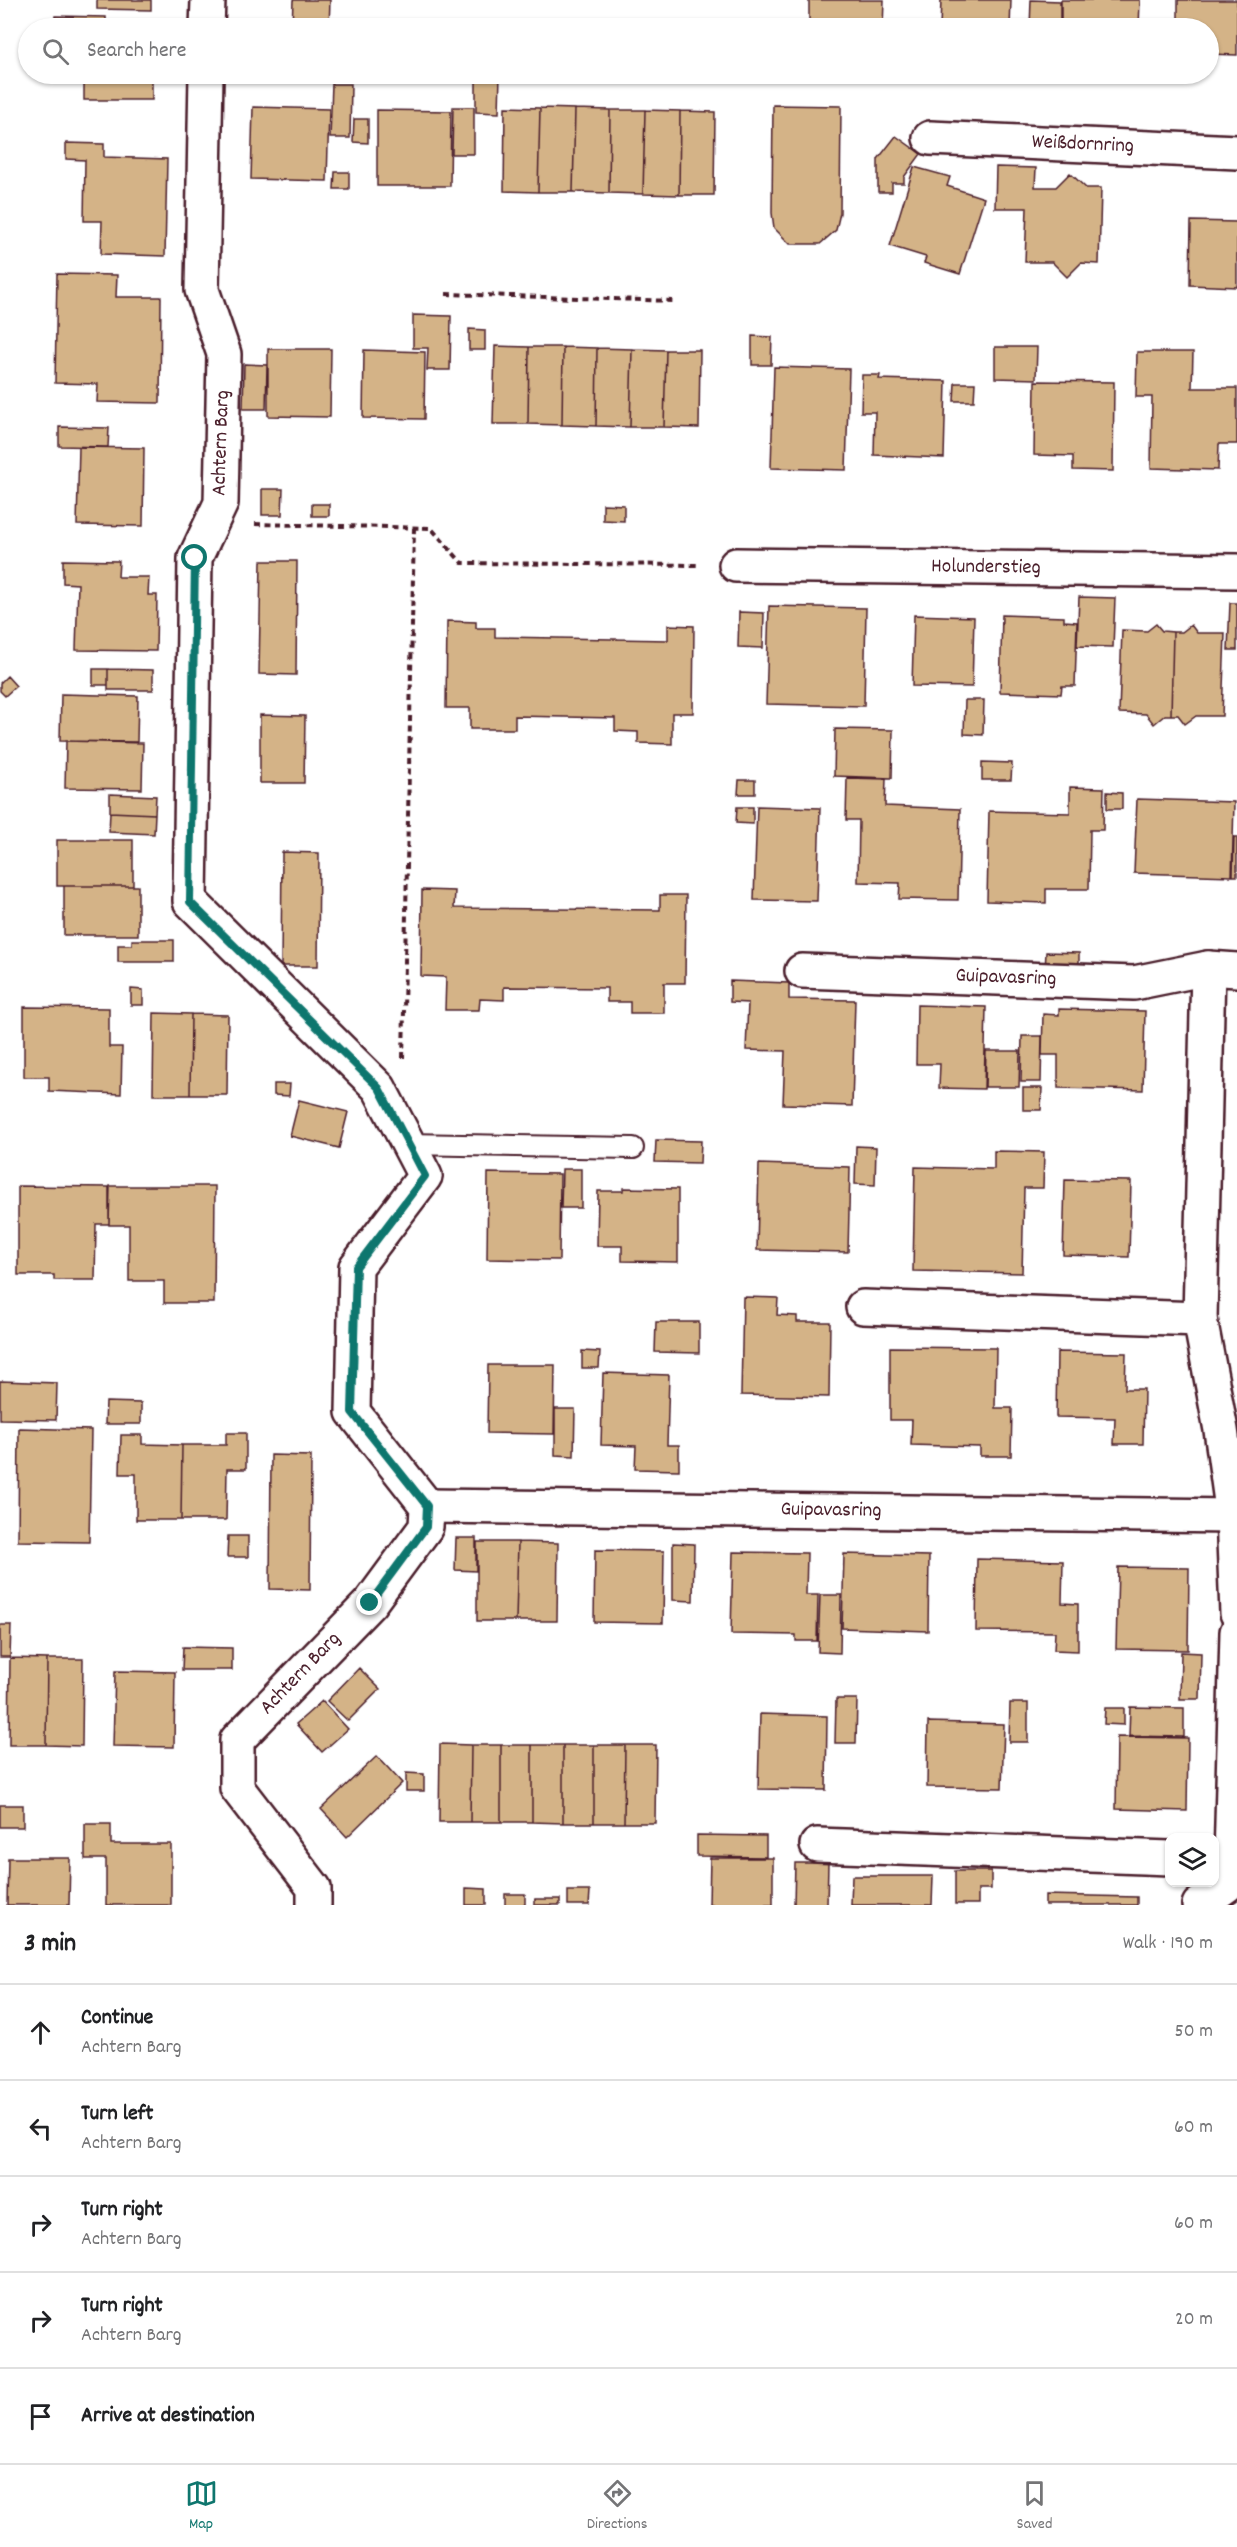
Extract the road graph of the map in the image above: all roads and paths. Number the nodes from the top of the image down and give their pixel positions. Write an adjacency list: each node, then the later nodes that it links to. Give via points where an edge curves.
1 (207, 0): 2 (street)
2 (207, 18)
3 (206, 84): 8 (street, Achtern Barg, via 202,290 224,354 221,503)
4 (930, 138): 5 (street, Weißdornring)
5 (1237, 152)
6 (446, 294): 7 (path)
7 (675, 301)
8 (212, 523): 9 (path); 15 (street, Achtern Barg, via 195,558 190,902 379,1088)
9 (414, 528): 10 (path, via 432,528 462,563); 14 (path)
10 (736, 565): 11 (street, Holunderstieg)
11 (1237, 571)
12 (1222, 969): 13 (street, Guipavasring, via 1134,983); 18 (street, Guipavasring)
13 (802, 971)
14 (403, 1062)
15 (407, 1144): 16 (lane); 19 (street, Achtern Barg, via 425,1176 356,1267 352,1412)
16 (633, 1148)
17 (863, 1307): 18 (street)
18 (1200, 1319): 20 (street, Guipavasring)
19 (427, 1506): 20 (street, Guipavasring); 26 (street, Achtern Barg, via 426,1527 370,1603 237,1740 237,1788 314,1888)
20 (1233, 1516): 21 (street, Guipavasring)
21 (1237, 1613)
22 (1237, 1632): 25 (street)
23 (817, 1845): 24 (street)
24 (1165, 1858)
25 (1223, 1860): 27 (street, via 1227,1885)
26 (314, 1905)
27 (1198, 1905)

